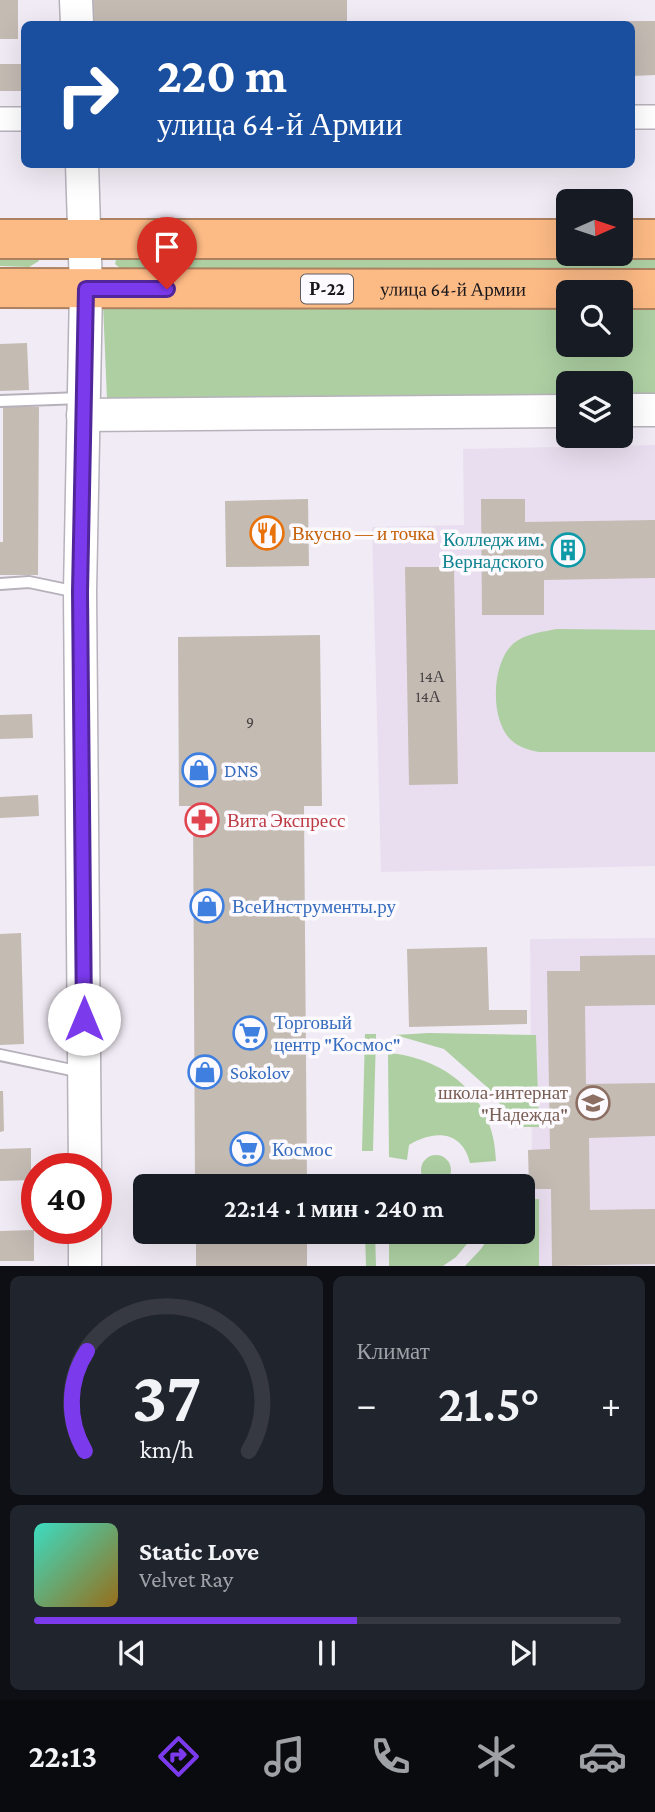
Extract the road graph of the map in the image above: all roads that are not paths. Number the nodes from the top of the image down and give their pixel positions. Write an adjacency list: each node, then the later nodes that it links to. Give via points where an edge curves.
1 (76, 0): 2 (street)
2 (77, 21)
3 (635, 117): 4 (street)
4 (655, 117)
5 (0, 119): 6 (street)
6 (21, 119)
7 (82, 168): 9 (street)
8 (0, 239): 9 (highway)
9 (86, 239): 10 (highway); 14 (street)
10 (556, 239)
11 (634, 239): 12 (highway)
12 (655, 239)
13 (0, 288): 14 (highway, улица 64-й Армии / Р-22)
14 (86, 289): 15 (highway, улица 64-й Армии / Р-22); 17 (street)
15 (655, 289)
16 (0, 401): 17 (lane)
17 (83, 407): 20 (street); 22 (street)
18 (633, 410): 19 (street)
19 (655, 410)
20 (556, 411)
21 (0, 584): 22 (lane, via 29,582)
22 (80, 592): 24 (street)
23 (0, 1055): 24 (lane)
24 (84, 1072): 25 (street)
25 (85, 1153)
26 (85, 1244): 27 (street)
27 (85, 1266)

